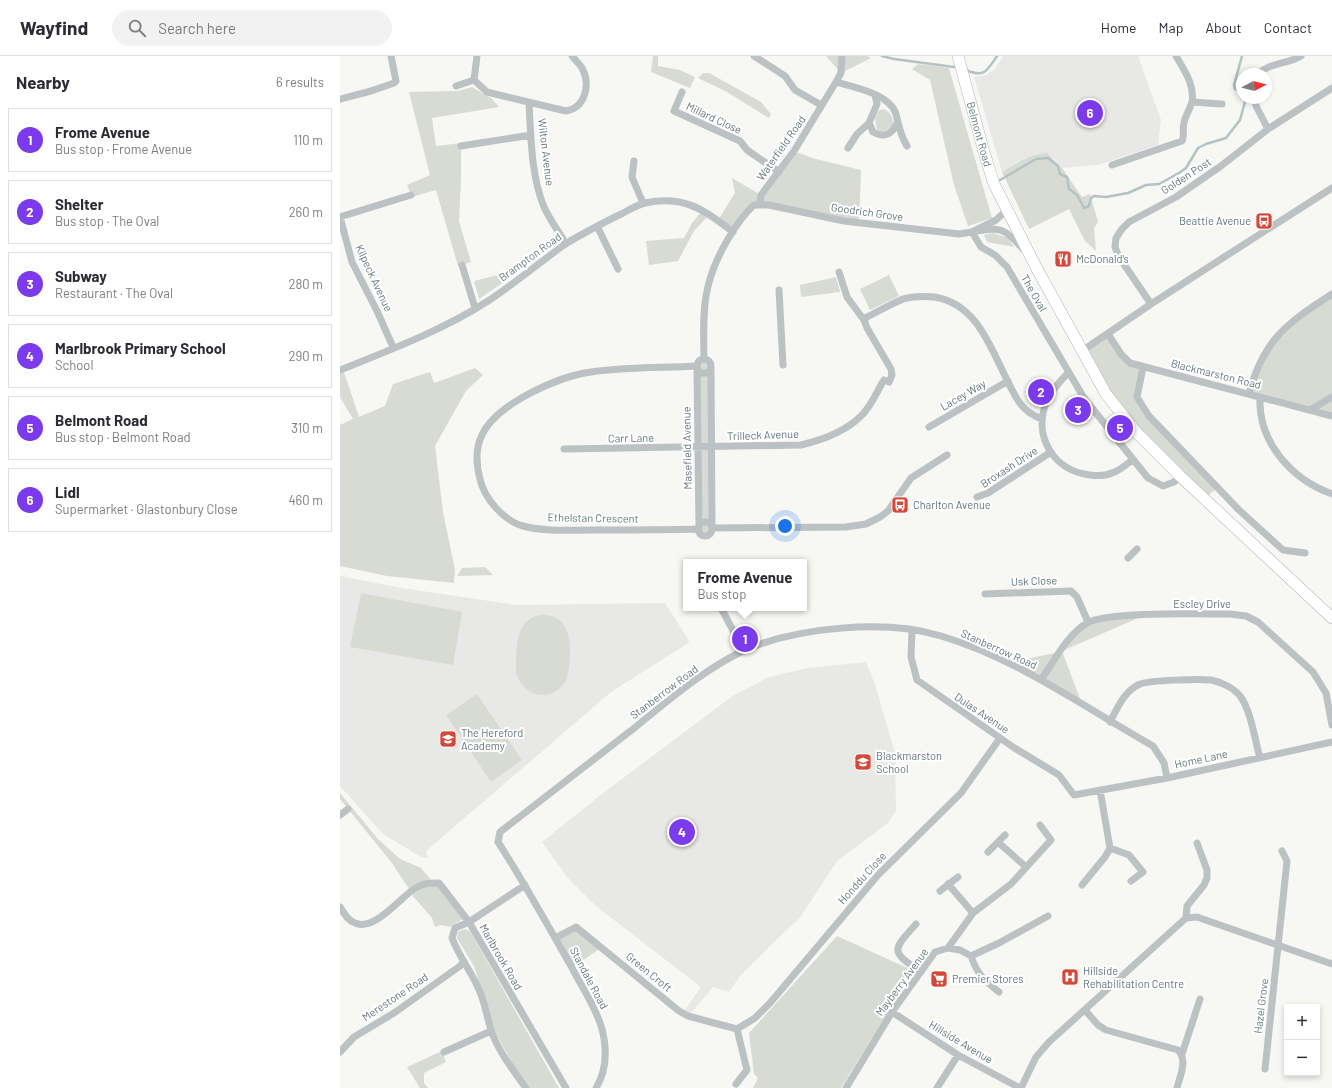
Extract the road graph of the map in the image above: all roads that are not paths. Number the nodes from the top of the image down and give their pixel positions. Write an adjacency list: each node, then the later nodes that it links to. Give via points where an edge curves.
1 (391, 56): 16 (street, via 396,81 394,83)
2 (477, 56): 10 (street)
3 (572, 56): 18 (street, via 585,78 584,96 577,108 566,111)
4 (754, 56): 21 (street, via 785,76 795,90)
5 (842, 56): 11 (street, Waterfield Road, via 841,73)
6 (958, 56): 36 (highway, Belmont Road, via 994,184)
7 (1176, 56): 17 (street, via 1190,84)
8 (1301, 56): 9 (street)
9 (1267, 68)
10 (474, 80): 12 (street); 18 (street, via 487,92)
11 (836, 82): 15 (street); 21 (street, Waterfield Road)
12 (456, 86)
13 (1332, 88): 24 (street, Golden Post)
14 (682, 92): 31 (street, Millard Close, via 674,111 740,141 747,150)
15 (875, 95): 22 (street, via 877,104); 23 (street, via 891,105)
16 (340, 99)
17 (1192, 102): 19 (street); 30 (street, via 1184,122 1182,141)
18 (529, 103): 25 (street, Wilton Avenue)
19 (1222, 104)
20 (1256, 104): 24 (street)
21 (821, 105): 31 (street, Waterfield Road)
22 (869, 123): 23 (street, via 873,132 884,136 894,131); 28 (street, via 857,134)
23 (897, 123): 27 (street)
24 (1268, 129): 48 (street, Golden Post, via 1222,166 1176,197 1129,222 1122,229 1116,238 1115,248)
25 (531, 135): 26 (street); 41 (street, Wilton Avenue, via 534,168 545,208)
26 (461, 146)
27 (907, 146)
28 (848, 148)
29 (634, 161): 34 (street, via 632,177)
30 (1112, 165)
31 (779, 172): 35 (street, Waterfield Road, via 761,195)
32 (1332, 188): 48 (street)
33 (411, 195): 37 (street)
34 (643, 203): 38 (street, Brampton Road); 39 (street, Brampton Road, via 688,203 706,212)
35 (760, 204): 39 (street, Waterfield Road, via 749,210); 40 (street, Goodrich Grove, via 844,221 959,234)
36 (1007, 210): 40 (street, Goodrich Grove, via 996,220); 43 (highway, Belmont Road)
37 (340, 217): 52 (street, Kilpeck Avenue, via 352,262)
38 (597, 226): 41 (street, Brampton Road); 44 (street)
39 (733, 232): 54 (street, Waterfield Road, via 708,279 703,320)
40 (972, 232): 43 (street, Goodrich Grove, via 989,229 1004,231); 60 (street, The Oval, via 981,247 995,255 1007,267)
41 (566, 244): 49 (street, Brampton Road)
42 (462, 265): 49 (street)
43 (1036, 267): 53 (highway, Belmont Road)
44 (618, 269)
45 (838, 272): 50 (street, via 847,297)
46 (779, 290): 55 (street)
47 (1332, 294): 62 (street, via 1282,329 1269,346 1254,376)
48 (1151, 304): 51 (street)
49 (475, 308): 52 (street, Brampton Road)
50 (864, 320): 61 (street, via 903,299 935,297 956,303 978,324); 69 (street, Trilleck Avenue, via 892,375 862,416 843,430 801,445)
51 (1108, 334): 53 (street); 57 (street, Blackmarston Road, via 1126,360)
52 (393, 347): 59 (street, Brampton Road)
53 (1082, 351): 75 (highway, Belmont Road, via 1106,394 1124,417)
54 (704, 359): 56 (street, via 698,362); 58 (street, via 710,362)
55 (783, 365)
56 (697, 367): 58 (street, via 705,373); 70 (street, Masefield Avenue); 79 (street, Ethelstan Crescent, via 591,372 560,379 520,398 496,416 482,434 476,465 480,483 491,501 503,515 523,526 561,530)
57 (1143, 367): 62 (street, Blackmarston Road); 81 (street, via 1137,397 1149,416 1239,510 1283,550)
58 (711, 368): 69 (street)
59 (340, 370)
60 (1068, 373): 67 (street, via 1050,394); 74 (street, The Oval)
61 (1008, 381): 67 (street, via 1023,409); 68 (street, Lacey Way)
62 (1249, 394): 63 (street, Blackmarston Road)
63 (1260, 397): 65 (street, Blackmarston Road); 76 (street, via 1259,409 1263,427 1275,450 1304,481)
64 (1332, 397): 65 (street)
65 (1310, 410): 66 (street, Blackmarston Road)
66 (1332, 416)
67 (1042, 419): 72 (street, via 1044,438)
68 (929, 427)
69 (711, 447): 70 (street, Trilleck Avenue); 78 (street)
70 (698, 448): 71 (street, Carr Lane); 79 (street, Masefield Avenue)
71 (564, 449)
72 (1051, 452): 74 (street, via 1067,468 1094,475 1111,474); 77 (street, Broxash Drive, via 988,494)
73 (947, 455): 78 (street, via 911,478 888,511 866,524 846,527)
74 (1132, 460): 75 (street, The Oval, via 1148,478 1163,486 1174,482)
75 (1180, 476): 85 (highway, Belmont Road)
76 (1332, 494)
77 (978, 497)
78 (712, 527): 79 (street, via 706,522); 79 (street, via 710,535 705,536 700,533)
79 (699, 528)
80 (1137, 549): 82 (street)
81 (1305, 552)
82 (1128, 558)
83 (985, 594): 86 (street, Usk Close, via 1071,591 1078,597)
84 (723, 611): 88 (street)
85 (1332, 618)
86 (1088, 622): 89 (street, via 1071,636); 91 (street, Escley Drive, via 1124,616 1246,616 1268,630 1313,672 1326,694)
87 (912, 630): 88 (street, Stanberrow Road, via 866,626 832,628 781,639); 89 (street, Stanberrow Road, via 940,635 973,647); 92 (street, Dulas Avenue, via 911,657 917,680)
88 (744, 651): 111 (street, Stanberrow Road, via 698,678 500,832 498,842)
89 (1041, 680): 90 (street, Stanberrow Road)
90 (1110, 722): 94 (street, via 1122,698 1141,684 1212,680 1228,686 1241,697); 95 (street, Stanberrow Road, via 1153,746 1164,763)
91 (1332, 725)
92 (1000, 738): 97 (street, Dulas Avenue, via 1059,775); 131 (street, Honddu Close, via 961,793 878,875 770,1003 755,1018)
93 (1332, 742): 94 (street, Home Lane)
94 (1260, 758): 95 (street, Home Lane)
95 (1167, 778): 96 (street, Home Lane)
96 (1100, 790): 97 (street, Home Lane); 104 (street)
97 (1074, 795)
98 (348, 809): 99 (street)
99 (340, 815)
100 (1040, 825): 107 (street, via 1051,840)
101 (1006, 835): 102 (street)
102 (998, 842): 106 (street); 107 (street)
103 (1197, 843): 117 (street, via 1207,870 1207,878 1187,906)
104 (1110, 848): 109 (street, via 1129,855 1143,872); 112 (street)
105 (1282, 851): 121 (street, Hazel Grove, via 1287,861)
106 (988, 852)
107 (1026, 867): 115 (street, via 1011,884)
108 (958, 877): 110 (street)
109 (1131, 881)
110 (948, 884): 113 (street); 115 (street)
111 (525, 885): 118 (street); 120 (street, Standale Road)
112 (1082, 885)
113 (940, 891)
114 (340, 907): 118 (street, via 354,923 366,924 378,918 417,887 439,882)
115 (974, 913): 122 (street)
116 (1048, 916): 123 (street)
117 (1186, 918): 121 (street, via 1197,917); 129 (street)
118 (469, 922): 124 (street, Marlbrook Road, via 455,928 452,933); 141 (street, Marlbrook Road)
119 (916, 924): 126 (street, via 898,944 897,949 903,960)
120 (555, 938): 131 (street, Green Croft, via 576,927 679,1011 688,1016); 142 (street, Standale Road, via 602,1028 605,1046 604,1068)
121 (1279, 946): 125 (street); 137 (street, Hazel Grove)
122 (948, 948): 123 (street, via 960,950); 126 (street, Mayberry Avenue, via 935,952)
123 (971, 956): 127 (street, via 975,969 983,980)
124 (463, 962): 132 (street, Marlbrook Road, via 469,967 481,993); 133 (street, Merestone Road, via 394,1013 354,1037)
125 (1332, 964)
126 (921, 972): 130 (street, Mayberry Avenue)
127 (999, 992)
128 (1200, 999): 135 (street)
129 (1086, 1010): 135 (street, via 1098,1025 1106,1030 1178,1050); 145 (street, via 1042,1049)
130 (892, 1012): 136 (street, Hillside Avenue); 143 (street, Mayberry Avenue)
131 (737, 1029): 138 (street, via 747,1070)
132 (491, 1031): 134 (street); 140 (street, Marlbrook Road)
133 (340, 1052)
134 (444, 1052)
135 (1182, 1054): 146 (street, via 1184,1061)
136 (958, 1055): 139 (street, Hillside Avenue); 144 (street)
137 (1265, 1069)
138 (736, 1084)
139 (1003, 1084): 145 (street, Hillside Avenue)
140 (526, 1088)
141 (566, 1088)
142 (596, 1088)
143 (846, 1088)
144 (937, 1088)
145 (1021, 1088)
146 (1177, 1088)

